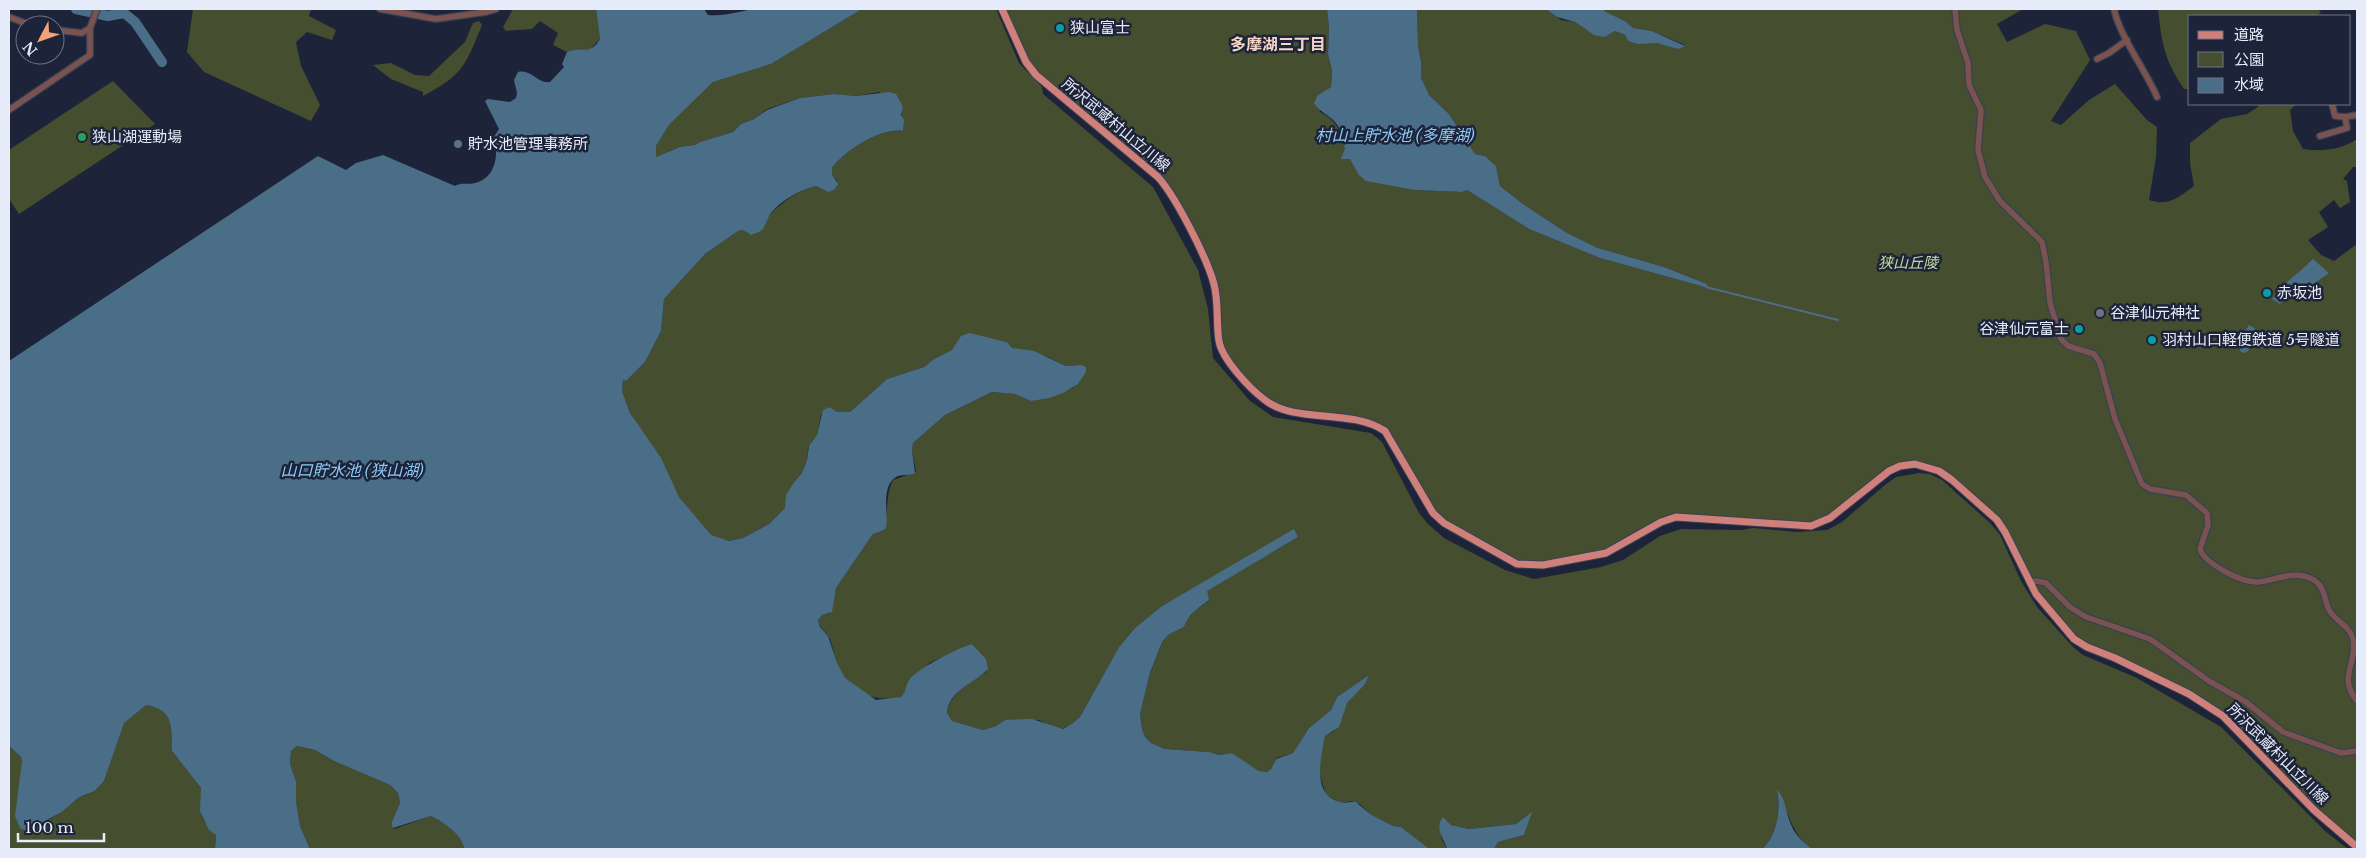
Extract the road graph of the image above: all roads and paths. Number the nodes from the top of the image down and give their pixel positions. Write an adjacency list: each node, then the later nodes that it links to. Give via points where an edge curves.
1 (96, 9): 7 (street)
2 (380, 9): 3 (street, via 436,19)
3 (496, 9)
4 (1002, 9): 17 (main road, 所沢武蔵村山立川線, via 1026,62 1036,75 1165,185 1213,280 1222,351 1254,391 1284,410 1376,425 1385,431 1433,513 1444,523 1507,559 1535,566 1600,554 1676,517 1811,526 1830,518 1881,475 1900,466 1916,464 1938,471 1988,510 2005,532)
5 (1955, 9): 18 (street, via 1968,63 1969,86 1980,110 1978,150 1985,177 2000,200 2043,244 2050,303 2061,339 2068,346 2094,354 2100,363 2112,409 2140,480 2150,489 2186,495 2205,510 2208,525 2200,549 2209,562 2247,581 2300,576 2312,579 2320,586 2329,610 2352,636 2347,683)
6 (2114, 9): 9 (street)
7 (90, 28): 8 (street, via 82,34); 13 (street, via 90,55)
8 (65, 31)
9 (2127, 40): 10 (street); 11 (street)
10 (2097, 59)
11 (2157, 97)
12 (2332, 105): 15 (street, via 2335,116)
13 (9, 110)
14 (2357, 115): 15 (street)
15 (2345, 117): 16 (street, via 2347,128)
16 (2320, 136)
17 (2030, 582): 19 (street, via 2046,583 2070,607 2086,617 2150,639 2209,681 2240,698 2283,732 2341,753); 20 (main road, 所沢武蔵村山立川線, via 2044,605 2074,639 2188,694 2224,716 2314,810)
18 (2357, 701)
19 (2357, 752)
20 (2357, 847)

